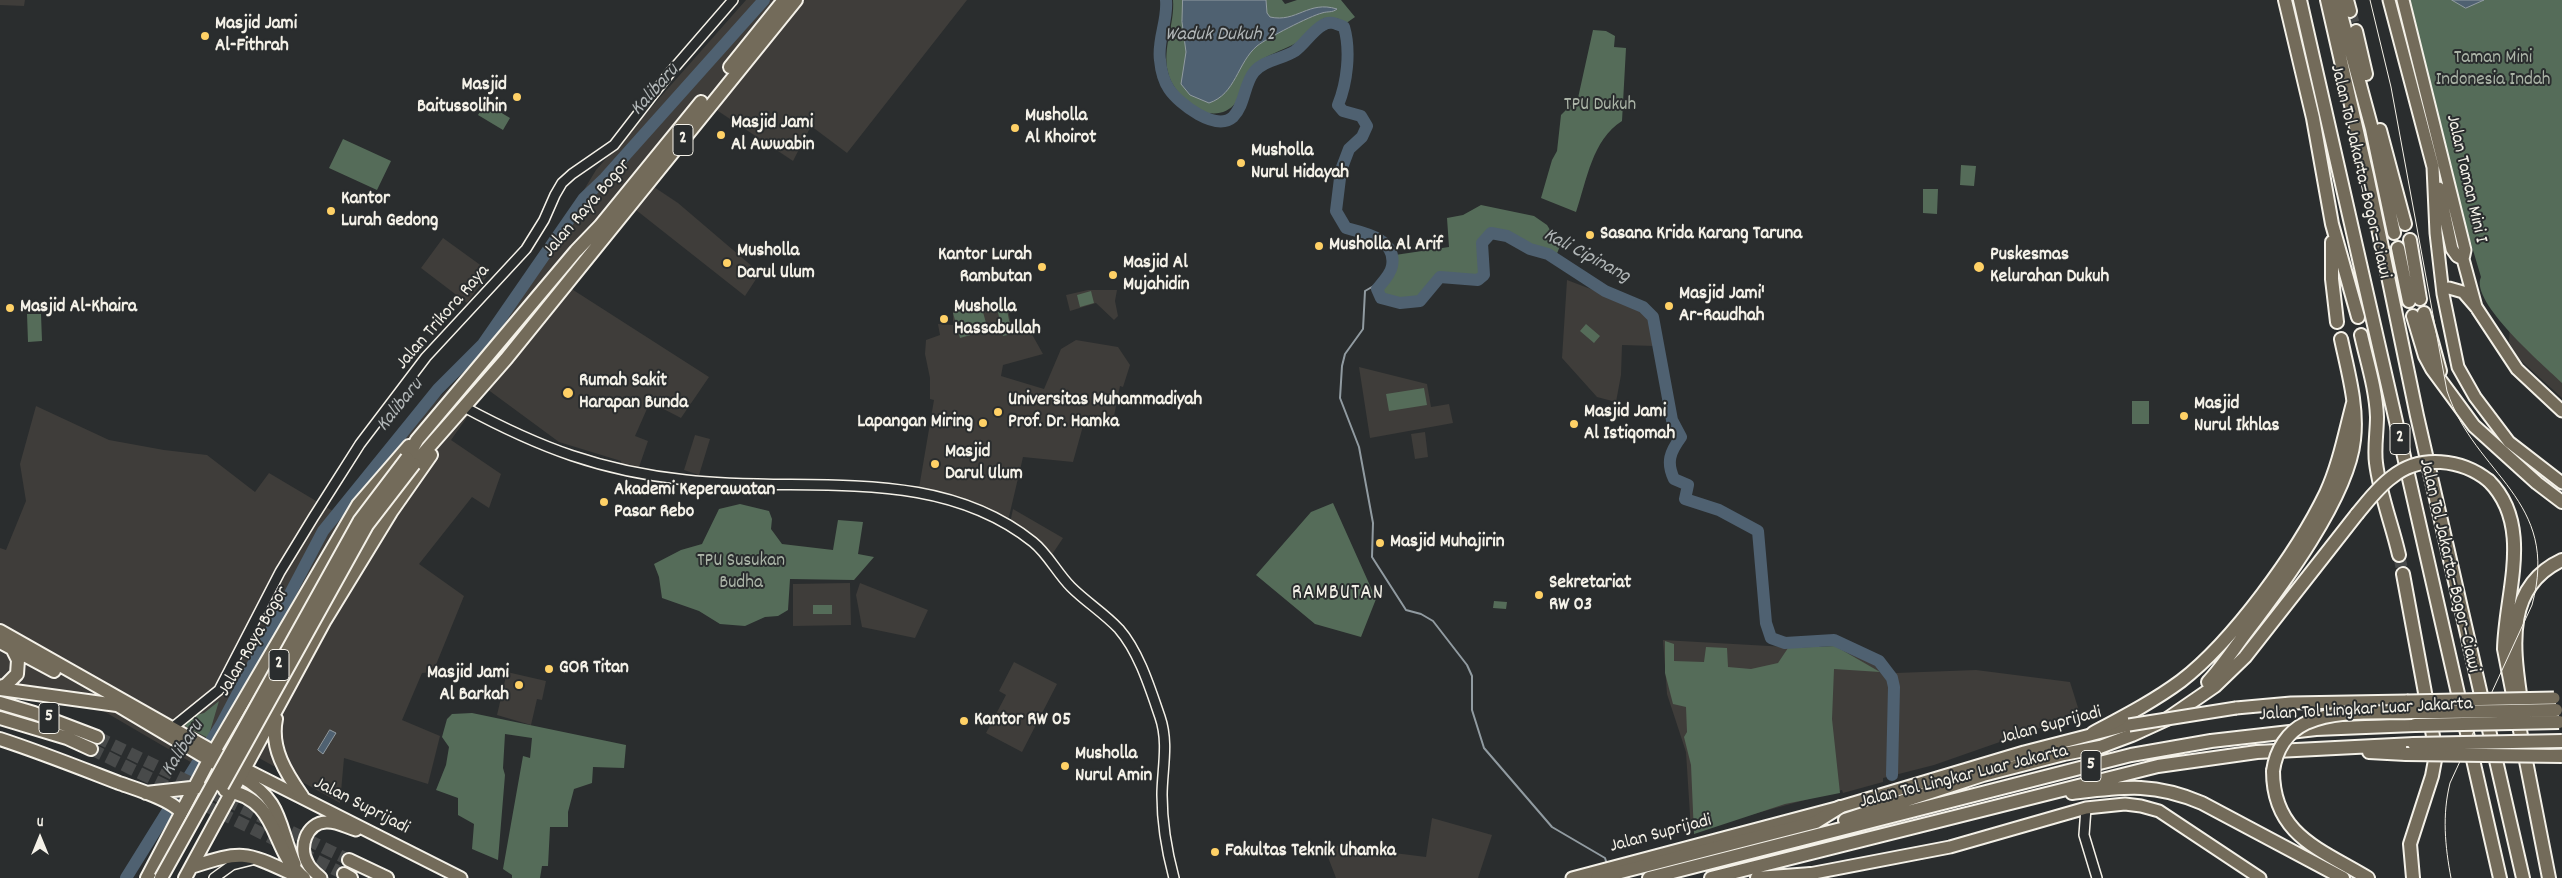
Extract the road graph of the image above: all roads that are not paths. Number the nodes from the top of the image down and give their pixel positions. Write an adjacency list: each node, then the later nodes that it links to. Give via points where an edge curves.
1 (733, 0): 48 (street, Jalan Trikora Raya, via 669,74 614,145 562,184 526,249 426,357 360,444 313,518 272,587 218,690)
2 (784, 0): 29 (highway, Jalan Raya Bogor / 2, via 630,190)
3 (796, 0): 27 (highway, Jalan Raya Bogor / 2)
4 (2285, 0): 12 (highway, via 2313,118)
5 (2300, 0): 93 (highway, Jalan Tol Jakarta–Bogor–Ciawi / 2)
6 (2327, 0): 94 (highway, Jalan Tol Jakarta–Bogor–Ciawi / 2, via 2413,398)
7 (2337, 0): 14 (highway, via 2372,129)
8 (2389, 0): 11 (main road, Jalan Taman Mini I)
9 (2403, 0): 17 (main road, Jalan Taman Mini I, via 2465,250)
10 (2356, 31): 13 (highway)
11 (2434, 167): 17 (main road, via 2452,248); 19 (main road, Jalan Taman Mini I, via 2436,233)
12 (2332, 224): 22 (highway); 23 (highway, via 2332,279)
13 (2405, 224)
14 (2394, 233)
15 (2410, 240): 16 (highway, via 2415,300)
16 (2398, 248)
17 (2463, 259): 18 (main road, Jalan Taman Mini I)
18 (2466, 273): 19 (main road); 20 (main road, Jalan Taman Mini I)
19 (2446, 291): 20 (main road, via 2463,292); 32 (main road, Jalan Taman Mini I, via 2458,367 2475,397 2509,442)
20 (2476, 307): 28 (main road, via 2517,369)
21 (2418, 315): 33 (highway, via 2444,383 2474,426 2536,483)
22 (2358, 317)
23 (2337, 322)
24 (2361, 335): 34 (highway, via 2374,396 2375,460 2380,492 2393,526)
25 (2341, 339): 26 (highway)
26 (2353, 403): 41 (highway, via 2352,452 2343,479 2324,516 2276,594); 49 (highway, via 2326,493 2288,557 2229,635 2181,680)
27 (464, 407): 30 (highway, Jalan Raya Bogor / 2); 82 (street, via 544,446 606,467 702,482 916,490 960,502 994,516 1016,530 1041,550 1070,586 1120,631 1140,666 1163,727 1163,810)
28 (2562, 411)
29 (417, 440): 31 (highway, Jalan Raya Bogor / 2); 50 (highway, Jalan Raya Bogor / 2, via 408,446 358,505)
30 (436, 440): 31 (highway, Jalan Raya Bogor / 2); 46 (highway, Jalan Raya Bogor / 2, via 434,450 391,512 325,620)
31 (410, 461): 75 (highway, Jalan Raya Bogor / 2, bridge, via 360,520); 76 (highway, Jalan Raya Bogor / 2, bridge, via 367,526)
32 (2562, 483)
33 (2562, 502)
34 (2399, 555)
35 (2562, 560): 52 (highway, via 2543,572 2532,586 2516,620 2514,652)
36 (2403, 574): 92 (highway, via 2435,760 2410,844)
37 (0, 631): 45 (highway)
38 (0, 642): 39 (highway)
39 (12, 648): 40 (highway, via 18,660 17,674); 43 (highway)
40 (0, 688): 43 (highway)
41 (2192, 701): 52 (highway, bridge, via 2215,686 2245,657 2357,514 2392,476 2423,462 2438,461 2471,470 2489,481 2503,499 2513,530 2515,560 2504,622 2504,649); 67 (highway, via 2167,718 2100,747 1983,776 1816,829)
42 (0, 703): 47 (highway, 5, via 59,721 94,743)
43 (118, 705): 45 (highway)
44 (2559, 710): 49 (main road, Jalan Suprijadi, bridge, via 2407,701 2291,703 2236,708); 67 (highway, Jalan Tol Lingkar Luar Jakarta / 5, bridge, via 2415,725 2316,729 2211,741 2131,755); 91 (highway, bridge, via 2377,713 2322,718 2306,723 2286,739 2277,752 2273,770 2274,794 2285,821 2298,835)
45 (139, 712): 48 (highway); 56 (highway)
46 (277, 712): 55 (highway, Jalan Raya Bogor / 2); 62 (highway, via 275,742 289,778)
47 (0, 718)
48 (172, 728): 56 (highway)
49 (2093, 733): 65 (main road, Jalan Suprijadi)
50 (224, 734): 55 (highway, via 222,747 230,758 244,760); 56 (highway, Jalan Raya Bogor / 2)
51 (0, 739): 61 (highway)
52 (2523, 739): 95 (highway)
53 (2562, 742): 54 (highway, Jalan Tol Lingkar Luar Jakarta / 5, bridge)
54 (2410, 749): 57 (highway, bridge); 63 (highway, Jalan Tol Lingkar Luar Jakarta / 5, via 2292,749 2225,755 2166,764)
55 (255, 752): 58 (highway, Jalan Raya Bogor / 2)
56 (207, 754): 58 (highway); 59 (highway, Jalan Raya Bogor / 2); 60 (highway, via 214,772)
57 (2562, 756)
58 (243, 773): 60 (highway, Jalan Raya Bogor / 2); 62 (main road, Jalan Suprijadi); 78 (main road, via 274,805 295,865)
59 (185, 787): 60 (highway); 61 (highway); 64 (highway, Jalan Raya Bogor / 2)
60 (231, 791): 71 (highway, Jalan Raya Bogor / 2); 78 (highway, via 252,801 266,813 290,866)
61 (146, 793): 64 (highway)
62 (302, 796): 68 (main road, Jalan Suprijadi)
63 (2015, 801): 85 (highway, Jalan Tol Lingkar Luar Jakarta / 5); 90 (highway, via 2125,787 2162,789 2202,802)
64 (174, 807): 74 (highway, Jalan Raya Bogor / 2)
65 (1840, 807): 73 (highway, via 1816,822 1618,868)
66 (2086, 808): 72 (main road, via 1950,847); 88 (street, via 2084,835); 89 (main road, via 2125,804 2159,812)
67 (1774, 846): 84 (highway, Jalan Tol Lingkar Luar Jakarta / 5)
68 (407, 850): 79 (main road, via 335,822 318,823 310,830 303,848 308,865); 81 (main road, Jalan Suprijadi)
69 (259, 858): 71 (highway, via 233,855); 77 (street, via 232,866); 78 (highway)
70 (349, 860): 80 (highway)
71 (188, 873)
72 (1811, 874): 86 (highway); 87 (main road)
73 (1600, 875): 83 (main road, Jalan Suprijadi)
74 (147, 878)
75 (161, 878)
76 (171, 878)
77 (214, 878)
78 (304, 878)
79 (321, 878)
80 (387, 878)
81 (461, 878)
82 (1174, 878)
83 (1572, 878)
84 (1649, 878)
85 (1710, 878)
86 (1757, 878)
87 (1792, 878)
88 (2097, 878)
89 (2260, 878)
90 (2342, 878)
91 (2368, 878)
92 (2413, 878)
93 (2500, 878)
94 (2523, 878)
95 (2549, 878)

